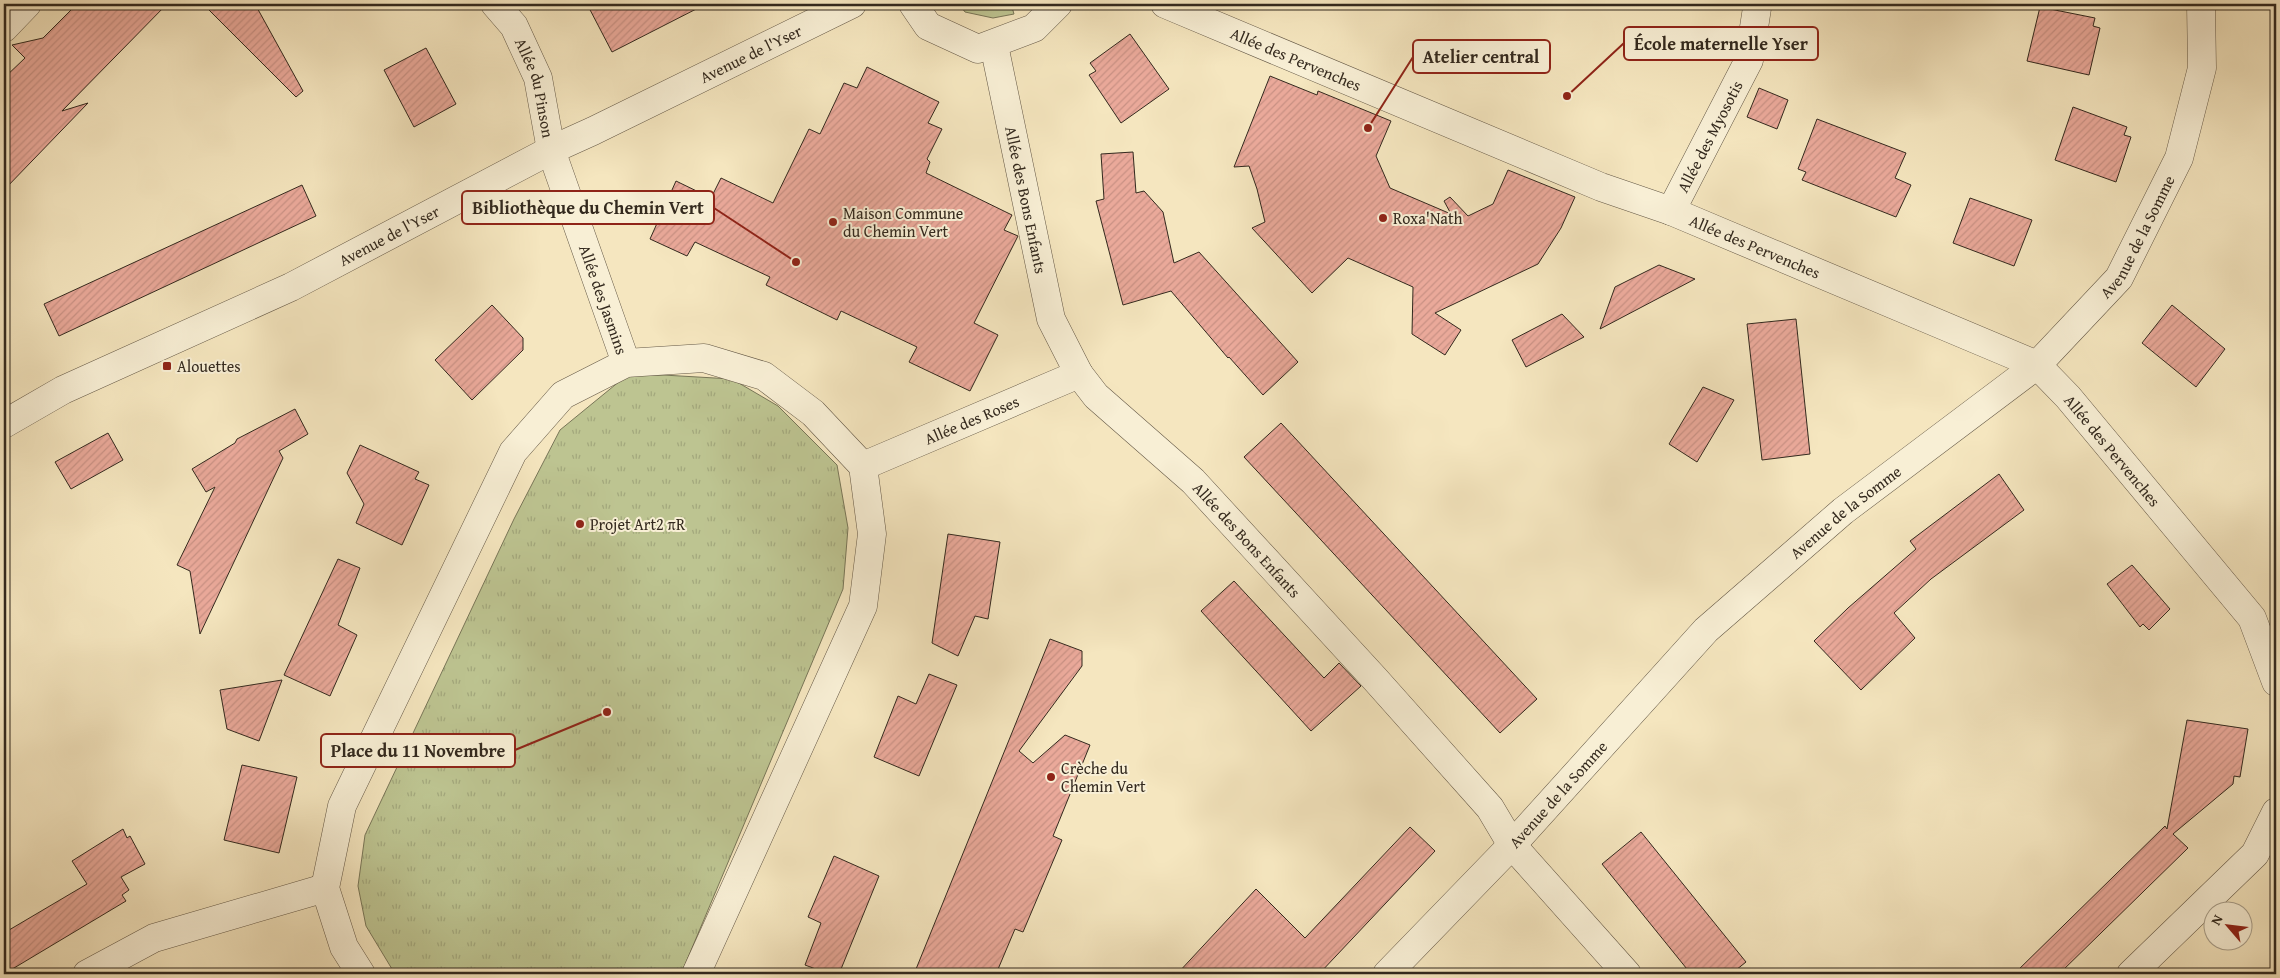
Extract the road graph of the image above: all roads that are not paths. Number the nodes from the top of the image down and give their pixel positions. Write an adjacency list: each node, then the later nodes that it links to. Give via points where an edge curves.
1 (27, 4): 9 (street)
2 (495, 4): 11 (street, Allée du Pinson, via 514,26 538,78)
3 (852, 4): 11 (street, Avenue de l'Yser)
4 (913, 4): 10 (street, via 928,26 978,50)
5 (1058, 4): 10 (street, via 1034,28)
6 (1165, 4): 12 (street, Allée des Pervenches, via 1601,187)
7 (1755, 4): 12 (street, Allée des Myosotis, via 1749,60)
8 (2201, 4): 14 (street, Avenue de la Somme, via 2202,68 2179,158 2119,278)
9 (4, 28)
10 (994, 45): 15 (street, Allée des Bons Enfants, via 1051,319)
11 (551, 150): 13 (street, Allée des Jasmins); 16 (street, Avenue de l'Yser, via 292,287 63,390)
12 (1671, 211): 14 (street, Allée des Pervenches)
13 (626, 363): 17 (street, via 704,358 764,376 813,413); 24 (street, via 563,395 513,452 342,806)
14 (2036, 365): 18 (street, Allée des Pervenches, via 2068,397); 22 (street, Avenue de la Somme, via 1843,512 1706,630)
15 (1080, 374): 17 (street, Allée des Roses); 22 (street, Allée des Bons Enfants, via 1096,396 1193,481 1369,672 1490,808)
16 (4, 424)
17 (863, 466): 27 (street, via 872,534 863,606)
18 (2264, 621): 19 (street); 20 (street)
19 (2276, 631)
20 (2276, 682)
21 (2276, 812): 23 (street)
22 (1512, 845): 28 (street, Avenue de la Somme); 29 (street, Allée des Bons Enfants)
23 (2266, 855): 30 (street)
24 (325, 888): 25 (street, via 154,938); 26 (street, via 344,947)
25 (88, 974)
26 (361, 974)
27 (696, 974)
28 (1387, 974)
29 (1627, 974)
30 (2131, 974)

